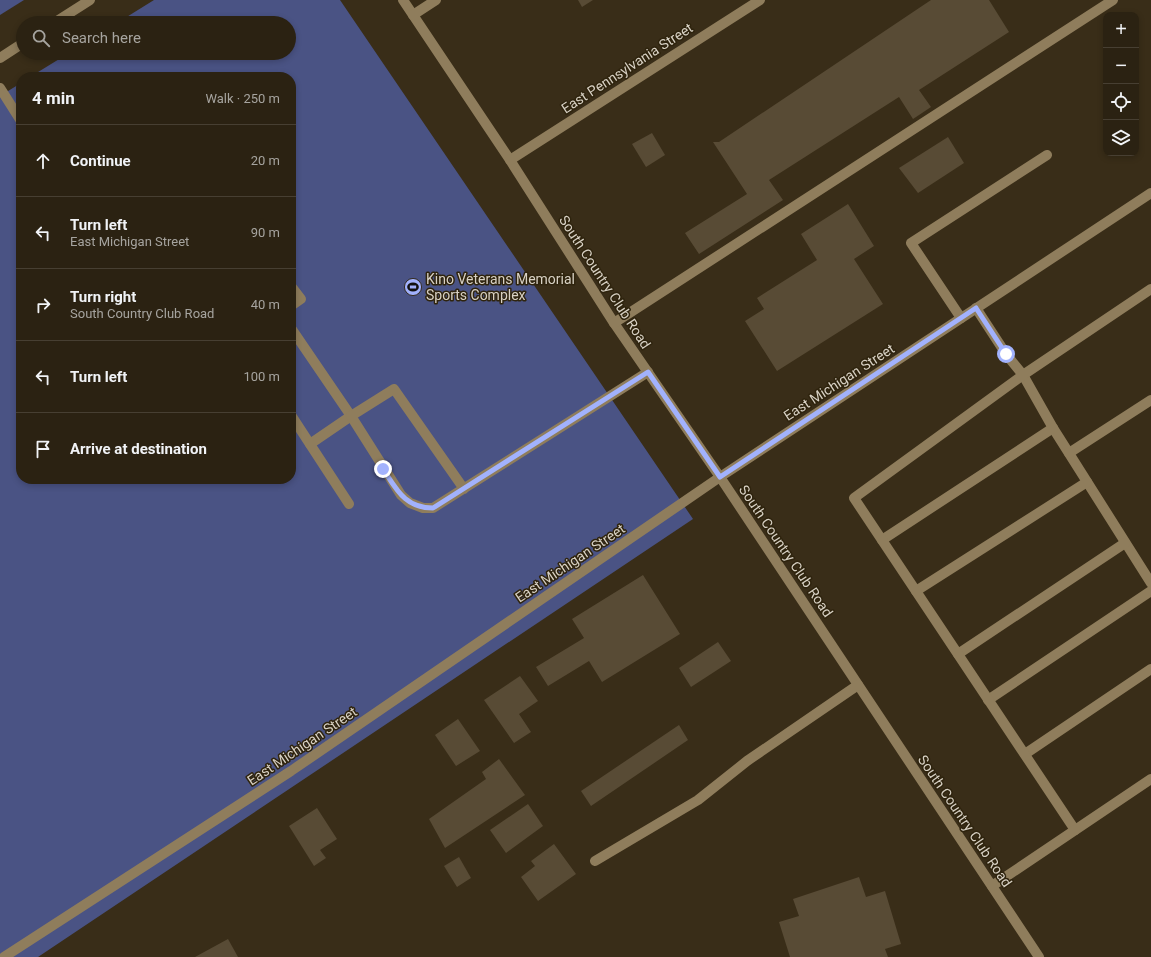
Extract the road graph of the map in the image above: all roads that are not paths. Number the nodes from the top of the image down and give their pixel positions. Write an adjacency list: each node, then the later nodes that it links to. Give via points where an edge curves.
1 (90, 0): 7 (street)
2 (403, 0): 6 (street, South Country Club Road)
3 (436, 0): 6 (street)
4 (760, 0): 13 (street, East Pennsylvania Street)
5 (1113, 0): 20 (street)
6 (413, 15): 13 (street, South Country Club Road)
7 (65, 16)
8 (16, 48): 9 (street)
9 (0, 58)
10 (0, 88): 11 (street)
11 (16, 113)
12 (1047, 155): 19 (street, via 911,243)
13 (510, 160): 20 (street, South Country Club Road)
14 (1151, 193): 18 (street, East Michigan Street)
15 (1151, 289): 23 (street)
16 (296, 292): 17 (street, via 301,299)
17 (296, 302)
18 (976, 308): 19 (street, East Michigan Street); 23 (street)
19 (961, 318): 30 (street, East Michigan Street)
20 (614, 323): 22 (street, South Country Club Road)
21 (296, 335): 25 (street)
22 (648, 372): 30 (street, South Country Club Road); 32 (street)
23 (1023, 375): 27 (street); 34 (street, via 854,498)
24 (1151, 400): 29 (street)
25 (351, 416): 28 (street); 32 (street, via 387,475 410,503 422,508 433,508); 32 (street, via 394,389)
26 (296, 423): 28 (street)
27 (1053, 428): 29 (street); 34 (street)
28 (310, 444): 33 (street)
29 (1068, 453): 31 (street)
30 (720, 477): 41 (street, South Country Club Road); 48 (street, East Michigan Street, via 291,771)
31 (1087, 482): 35 (street); 37 (street)
32 (464, 489)
33 (349, 504)
34 (882, 540): 37 (street)
35 (1125, 543): 36 (street); 39 (street)
36 (1151, 583)
37 (916, 591): 39 (street)
38 (1151, 591): 42 (street)
39 (958, 654): 42 (street)
40 (1151, 669): 43 (street)
41 (858, 685): 46 (street, via 747,761 698,800); 47 (street, South Country Club Road)
42 (988, 700): 43 (street)
43 (1025, 754): 45 (street)
44 (1151, 779): 45 (street)
45 (1075, 830): 47 (street)
46 (596, 861)
47 (992, 886): 49 (street, South Country Club Road)
48 (4, 957)
49 (1039, 957)

